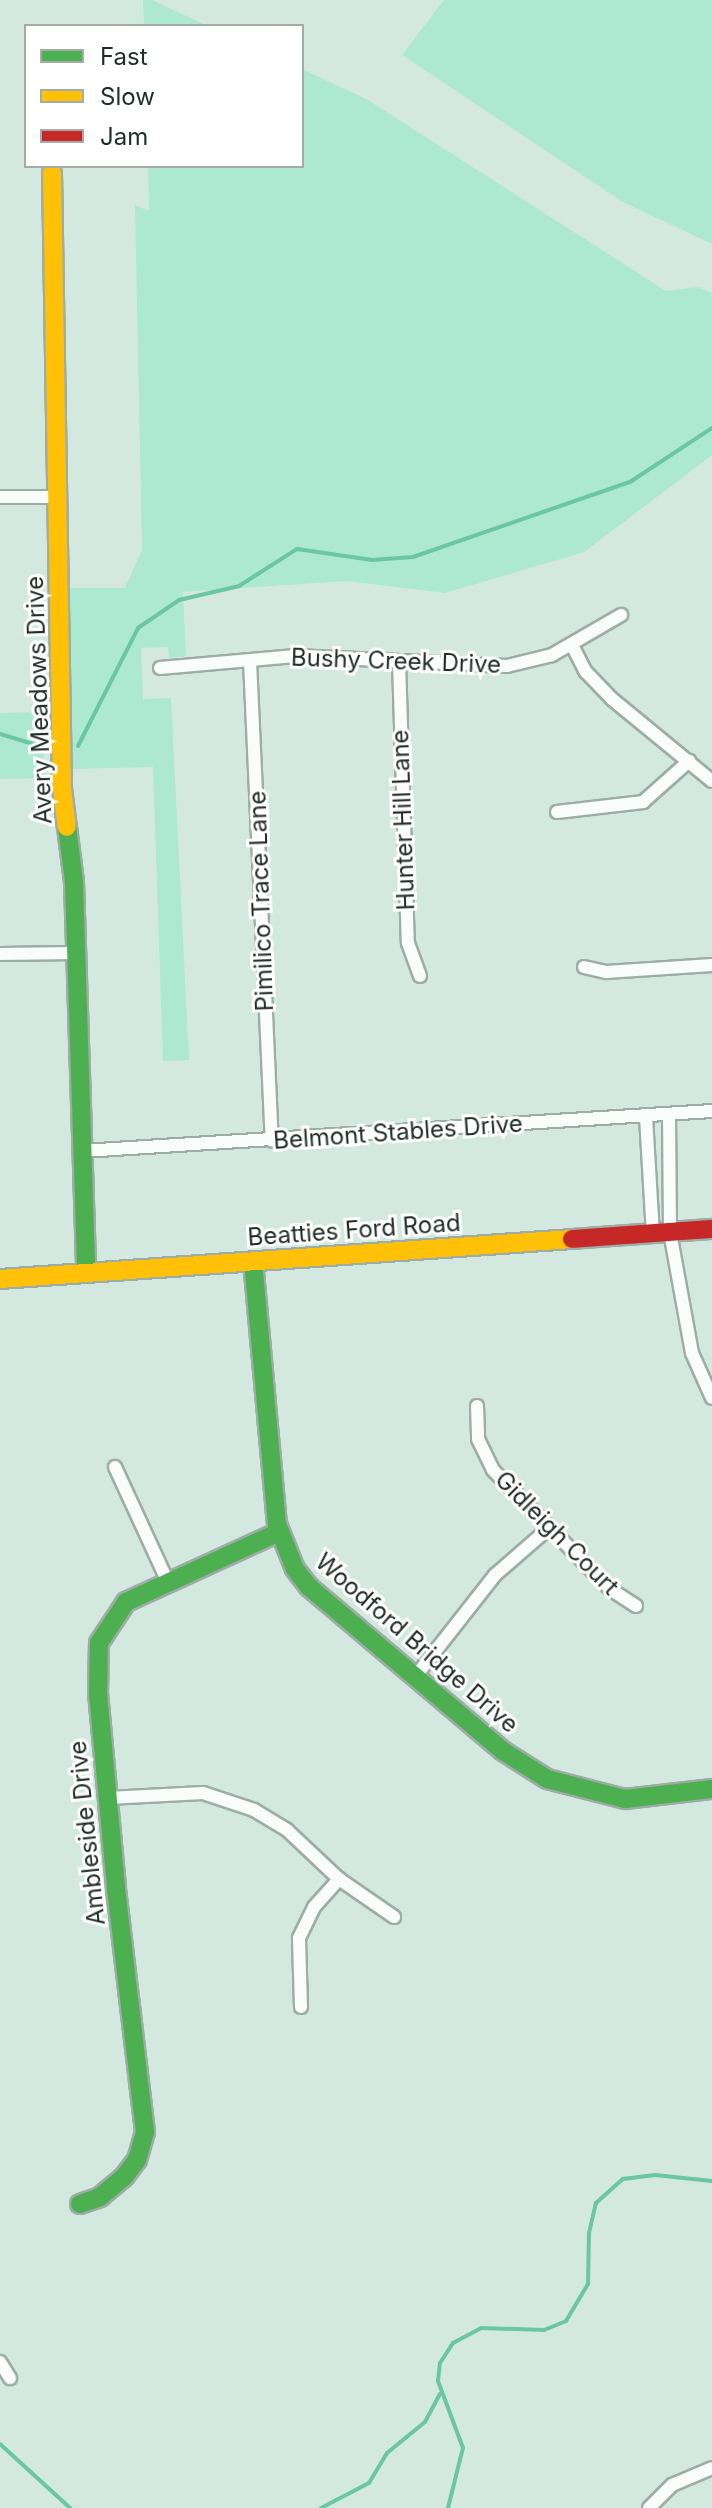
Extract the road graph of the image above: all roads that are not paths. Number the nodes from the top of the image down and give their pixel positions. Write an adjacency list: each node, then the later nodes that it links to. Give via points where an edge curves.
1 (52, 173): 3 (street, Avery Meadows Drive)
2 (0, 497): 3 (street)
3 (56, 497): 12 (street, Avery Meadows Drive, via 62,788 74,882)
4 (621, 615): 5 (street, Bushy Creek Drive)
5 (572, 645): 7 (street, Bushy Creek Drive, via 507,666); 9 (street, via 586,672 612,699)
6 (250, 661): 7 (street, Bushy Creek Drive, via 325,656); 8 (street, Bushy Creek Drive); 20 (street, Pimilico Trace Lane)
7 (399, 662): 16 (street, Hunter Hill Lane, via 408,943)
8 (160, 668)
9 (689, 761): 10 (street); 11 (street, via 643,802)
10 (712, 781)
11 (557, 812)
12 (76, 953): 13 (street); 21 (street, Avery Meadows Drive)
13 (0, 954)
14 (712, 965): 15 (street, via 606,972)
15 (584, 967)
16 (420, 976)
17 (712, 1111): 18 (street, Belmont Stables Drive)
18 (669, 1115): 19 (street, Belmont Stables Drive); 23 (street)
19 (646, 1117): 20 (street, Belmont Stables Drive); 23 (street)
20 (272, 1140): 21 (street, Belmont Stables Drive)
21 (83, 1151): 25 (street, Avery Meadows Drive)
22 (712, 1229): 23 (street, Beatties Ford Road)
23 (662, 1233): 24 (street, Beatties Ford Road); 27 (street, via 692,1353)
24 (253, 1261): 25 (street, Beatties Ford Road); 31 (street, Woodford Bridge Drive)
25 (86, 1273): 26 (street, Beatties Ford Road)
26 (0, 1279)
27 (712, 1398)
28 (477, 1406): 30 (street, Gidleigh Court, via 478,1439 493,1470)
29 (115, 1467): 32 (street)
30 (549, 1528): 33 (street, Gidleigh Court, via 610,1589); 34 (street, via 495,1575)
31 (279, 1532): 32 (street, Ambleside Drive); 34 (street, Woodford Bridge Drive, via 309,1587)
32 (167, 1580): 36 (street, Ambleside Drive, via 118,1609 99,1643)
33 (636, 1606)
34 (415, 1677): 35 (street, Woodford Bridge Drive, via 503,1751 557,1783 625,1799)
35 (712, 1789)
36 (108, 1798): 37 (street, via 188,1793 230,1800 287,1830); 40 (street, Ambleside Drive, via 145,2132 137,2160 124,2177 100,2197)
37 (339, 1879): 38 (street); 39 (street, via 314,1907 299,1938)
38 (394, 1917)
39 (301, 2007)
40 (80, 2204)
41 (0, 2362): 42 (street)
42 (10, 2378)
43 (712, 2468): 44 (street, via 672,2485)
44 (649, 2508)

